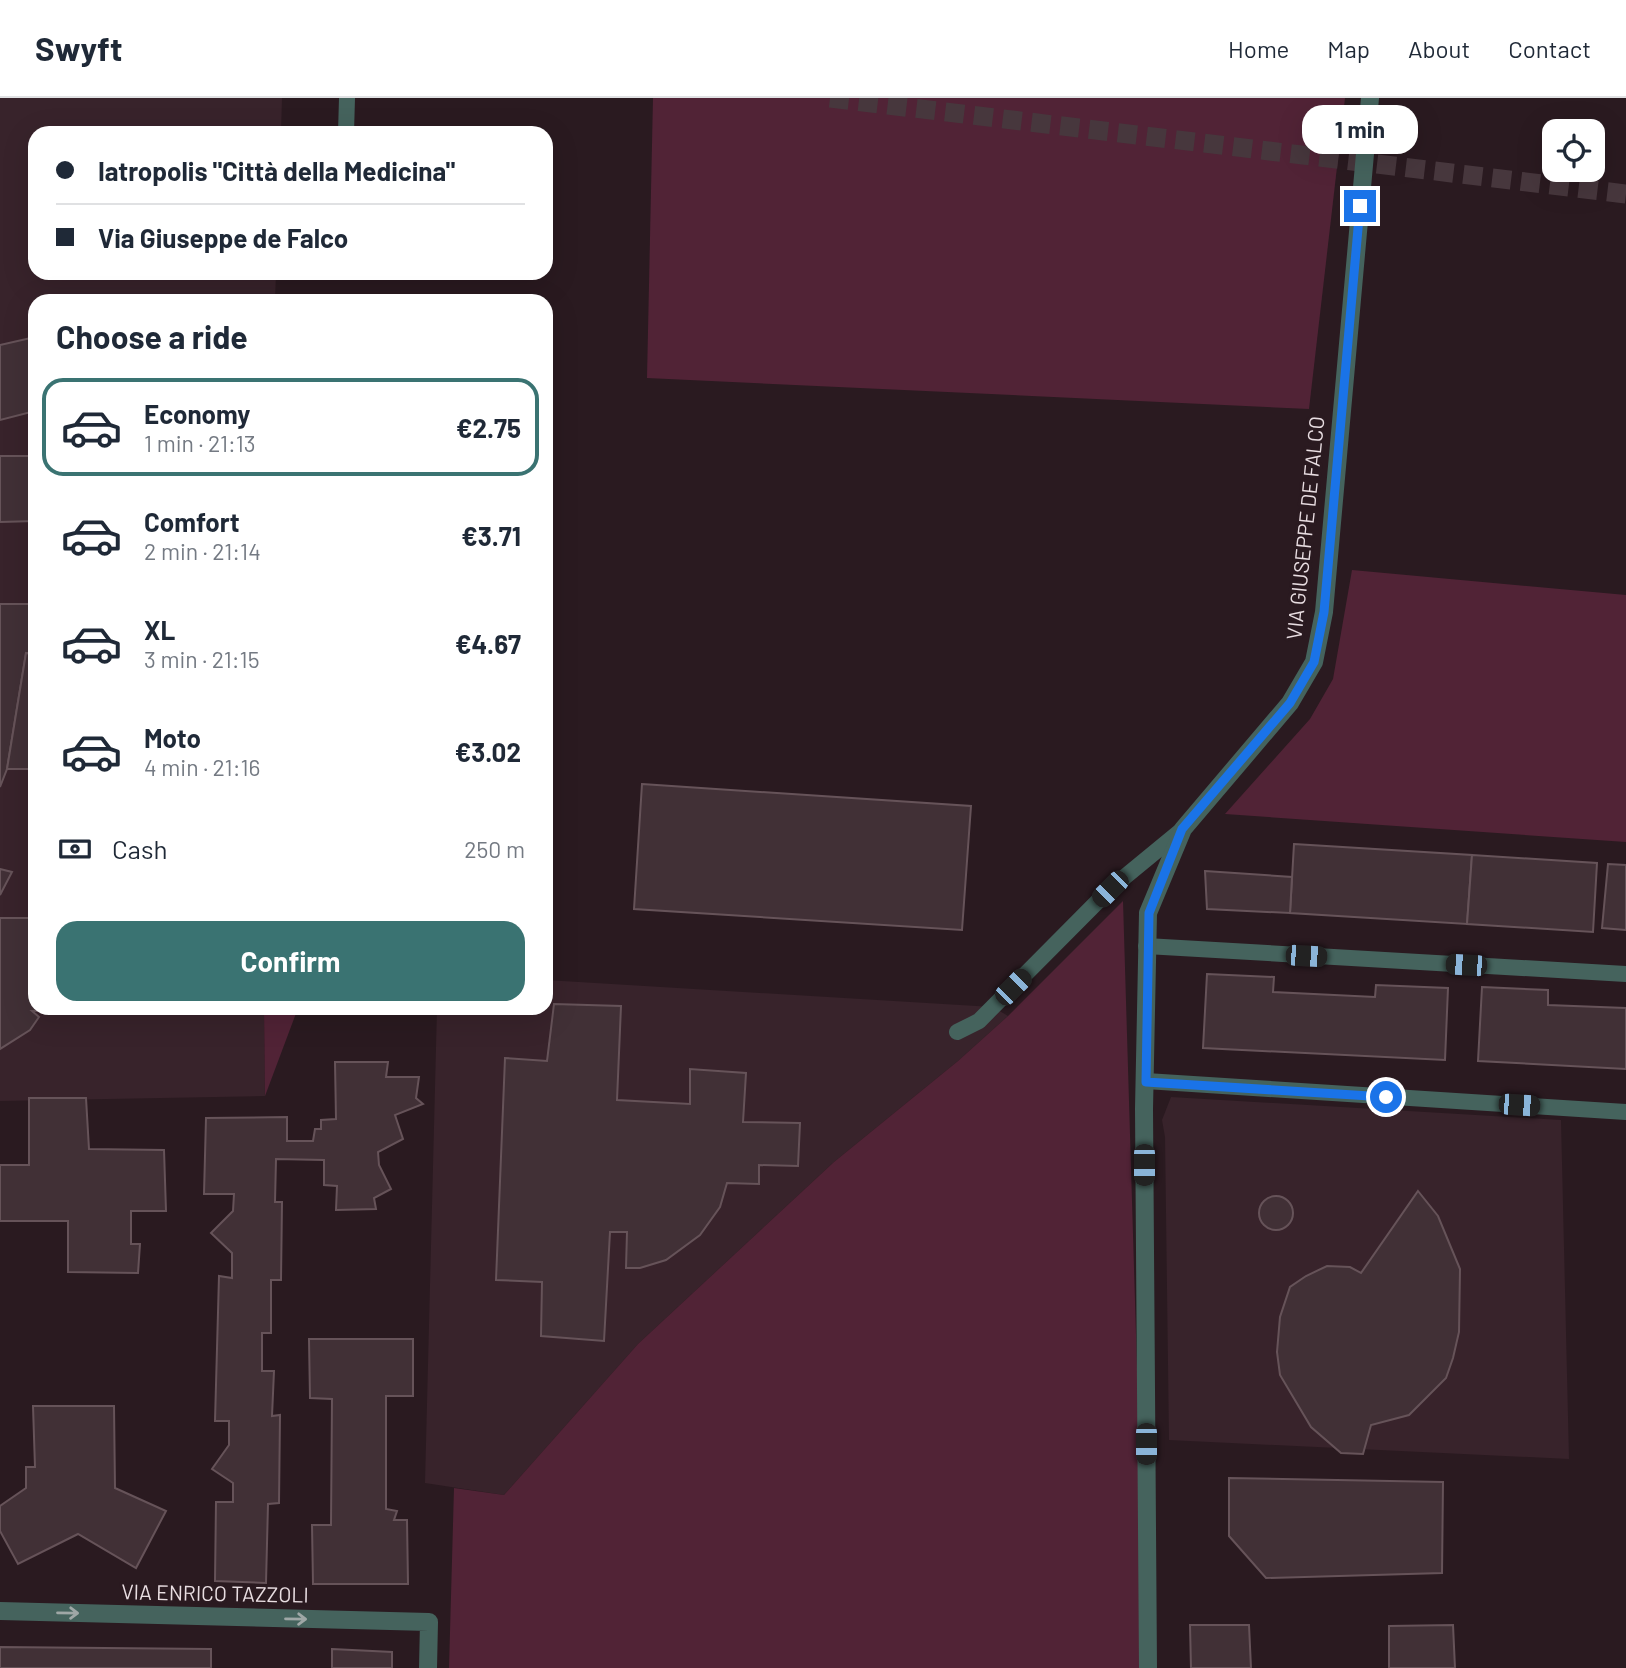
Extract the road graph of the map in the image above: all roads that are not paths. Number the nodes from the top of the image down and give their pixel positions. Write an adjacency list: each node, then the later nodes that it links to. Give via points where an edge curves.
1 (347, 98): 3 (lane)
2 (1370, 98): 4 (street, VIA GIUSEPPE DE FALCO, via 1324,612 1314,662 1290,703)
3 (346, 126)
4 (1182, 829): 5 (street, VIA GIUSEPPE DE FALCO, via 1149,913); 7 (lane, via 1110,889 979,1021)
5 (1146, 946): 6 (lane); 8 (street, VIA GIUSEPPE DE FALCO)
6 (1626, 974)
7 (957, 1032)
8 (1146, 1082): 9 (lane); 12 (street, VIA GIUSEPPE DE FALCO)
9 (1626, 1112)
10 (0, 1611): 11 (street, VIA ENRICO TAZZOLI, one-way to 11, via 429,1622)
11 (428, 1668)
12 (1148, 1668)

